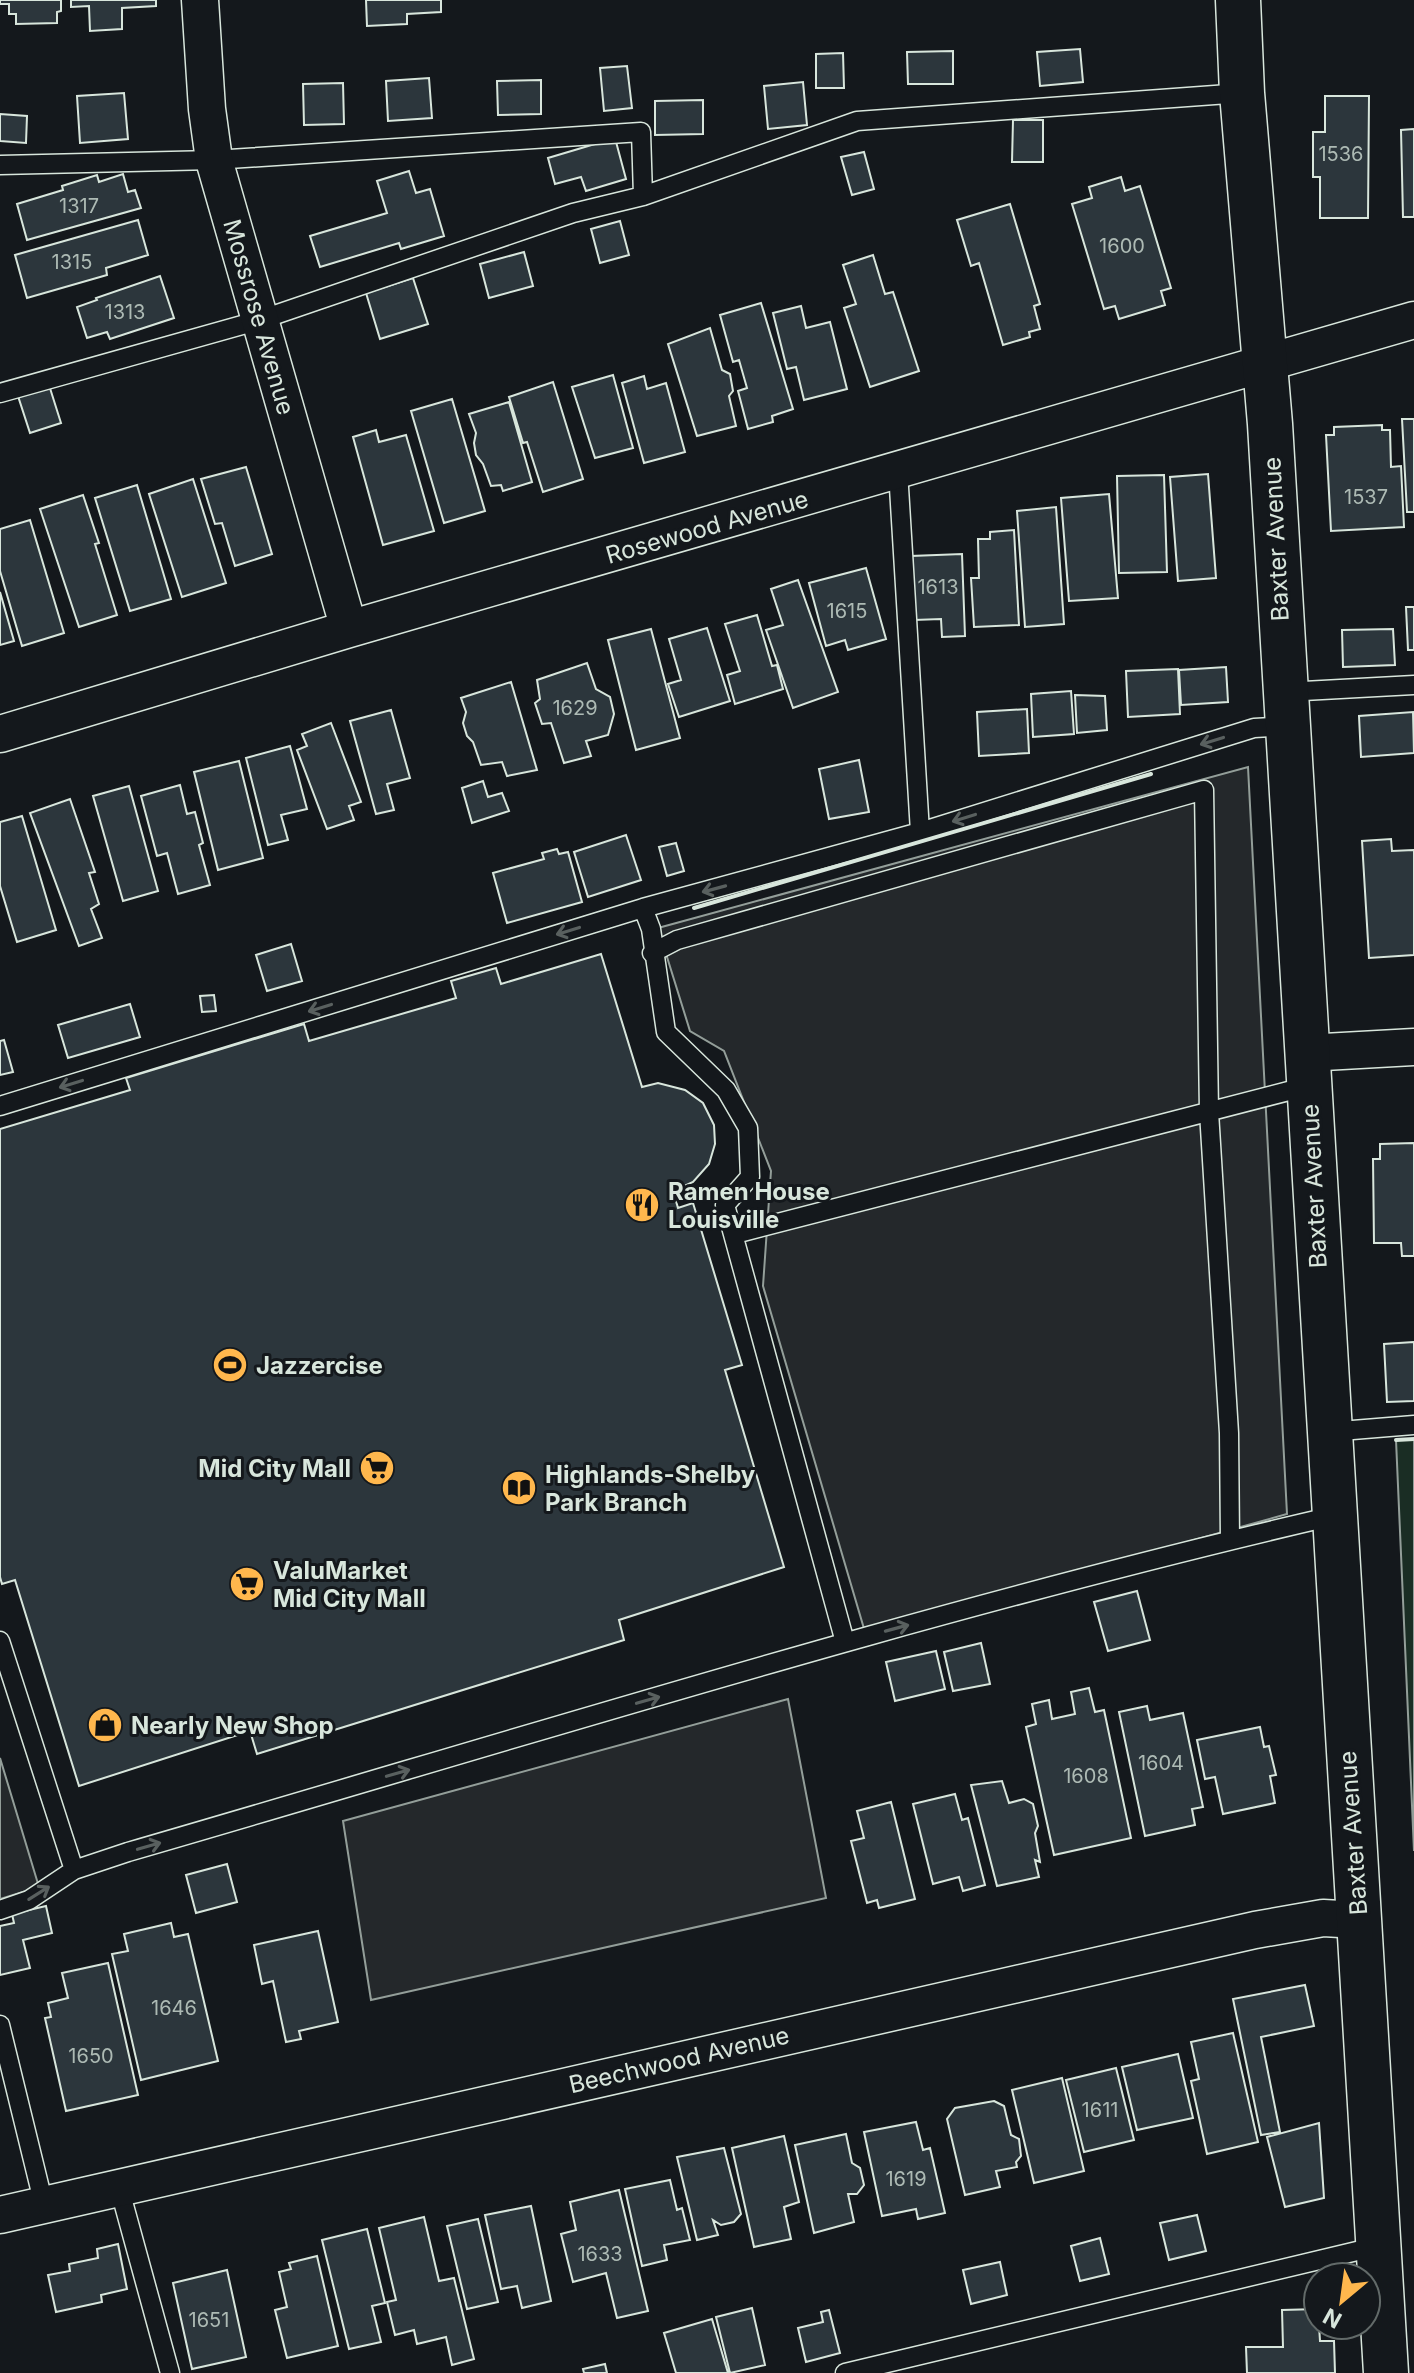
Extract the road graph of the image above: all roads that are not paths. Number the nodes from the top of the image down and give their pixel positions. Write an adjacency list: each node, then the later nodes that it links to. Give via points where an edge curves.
1 (200, 0): 4 (street, Mossrose Avenue)
2 (1238, 0): 3 (main road, Baxter Avenue)
3 (1242, 93): 6 (lane, via 857,121); 9 (main road, Baxter Avenue)
4 (214, 160): 5 (lane); 6 (lane, via 641,132); 7 (street, Mossrose Avenue)
5 (0, 165)
6 (643, 196): 7 (lane, via 573,213)
7 (260, 320): 10 (lane); 12 (street, Mossrose Avenue)
8 (1414, 320): 9 (street, Rosewood Avenue)
9 (1263, 364): 11 (street, Rosewood Avenue); 14 (main road, Baxter Avenue)
10 (0, 393)
11 (898, 471): 12 (street, Rosewood Avenue); 16 (lane)
12 (349, 629): 15 (street, Rosewood Avenue)
13 (1414, 685): 14 (lane)
14 (1287, 709): 16 (lane, one-way to 16, via 1254,728); 20 (main road, Baxter Avenue)
15 (0, 734)
16 (920, 832): 17 (lane, one-way to 17)
17 (643, 908): 18 (lane); 21 (lane, one-way to 21)
18 (652, 953): 22 (lane, via 677,940 1204,790); 23 (lane, via 666,1032 726,1090 748,1128 750,1177 725,1205)
19 (1414, 1047): 20 (street)
20 (1307, 1070): 22 (lane); 25 (main road, Baxter Avenue)
21 (0, 1106)
22 (1209, 1112): 23 (lane); 27 (lane, via 1229,1433)
23 (735, 1234): 29 (lane)
24 (1414, 1425): 25 (lane)
25 (1328, 1432): 26 (main road, Baxter Avenue)
26 (1333, 1516): 27 (lane); 32 (main road, Baxter Avenue)
27 (1230, 1540): 29 (lane, one-way to 27)
28 (0, 1641): 30 (lane)
29 (845, 1642): 30 (lane, one-way to 29)
30 (74, 1870): 31 (lane, one-way to 30, via 29,1900)
31 (0, 1910)
32 (1359, 1920): 34 (street, Beechwood Avenue, via 1323,1918 1255,1930); 37 (main road, Baxter Avenue)
33 (0, 2025): 35 (lane)
34 (119, 2187): 35 (street, Beechwood Avenue); 38 (lane)
35 (44, 2205): 36 (street, Beechwood Avenue)
36 (0, 2215)
37 (1378, 2246): 39 (lane); 40 (main road, Baxter Avenue)
38 (170, 2373)
39 (845, 2373)
40 (1386, 2373)

